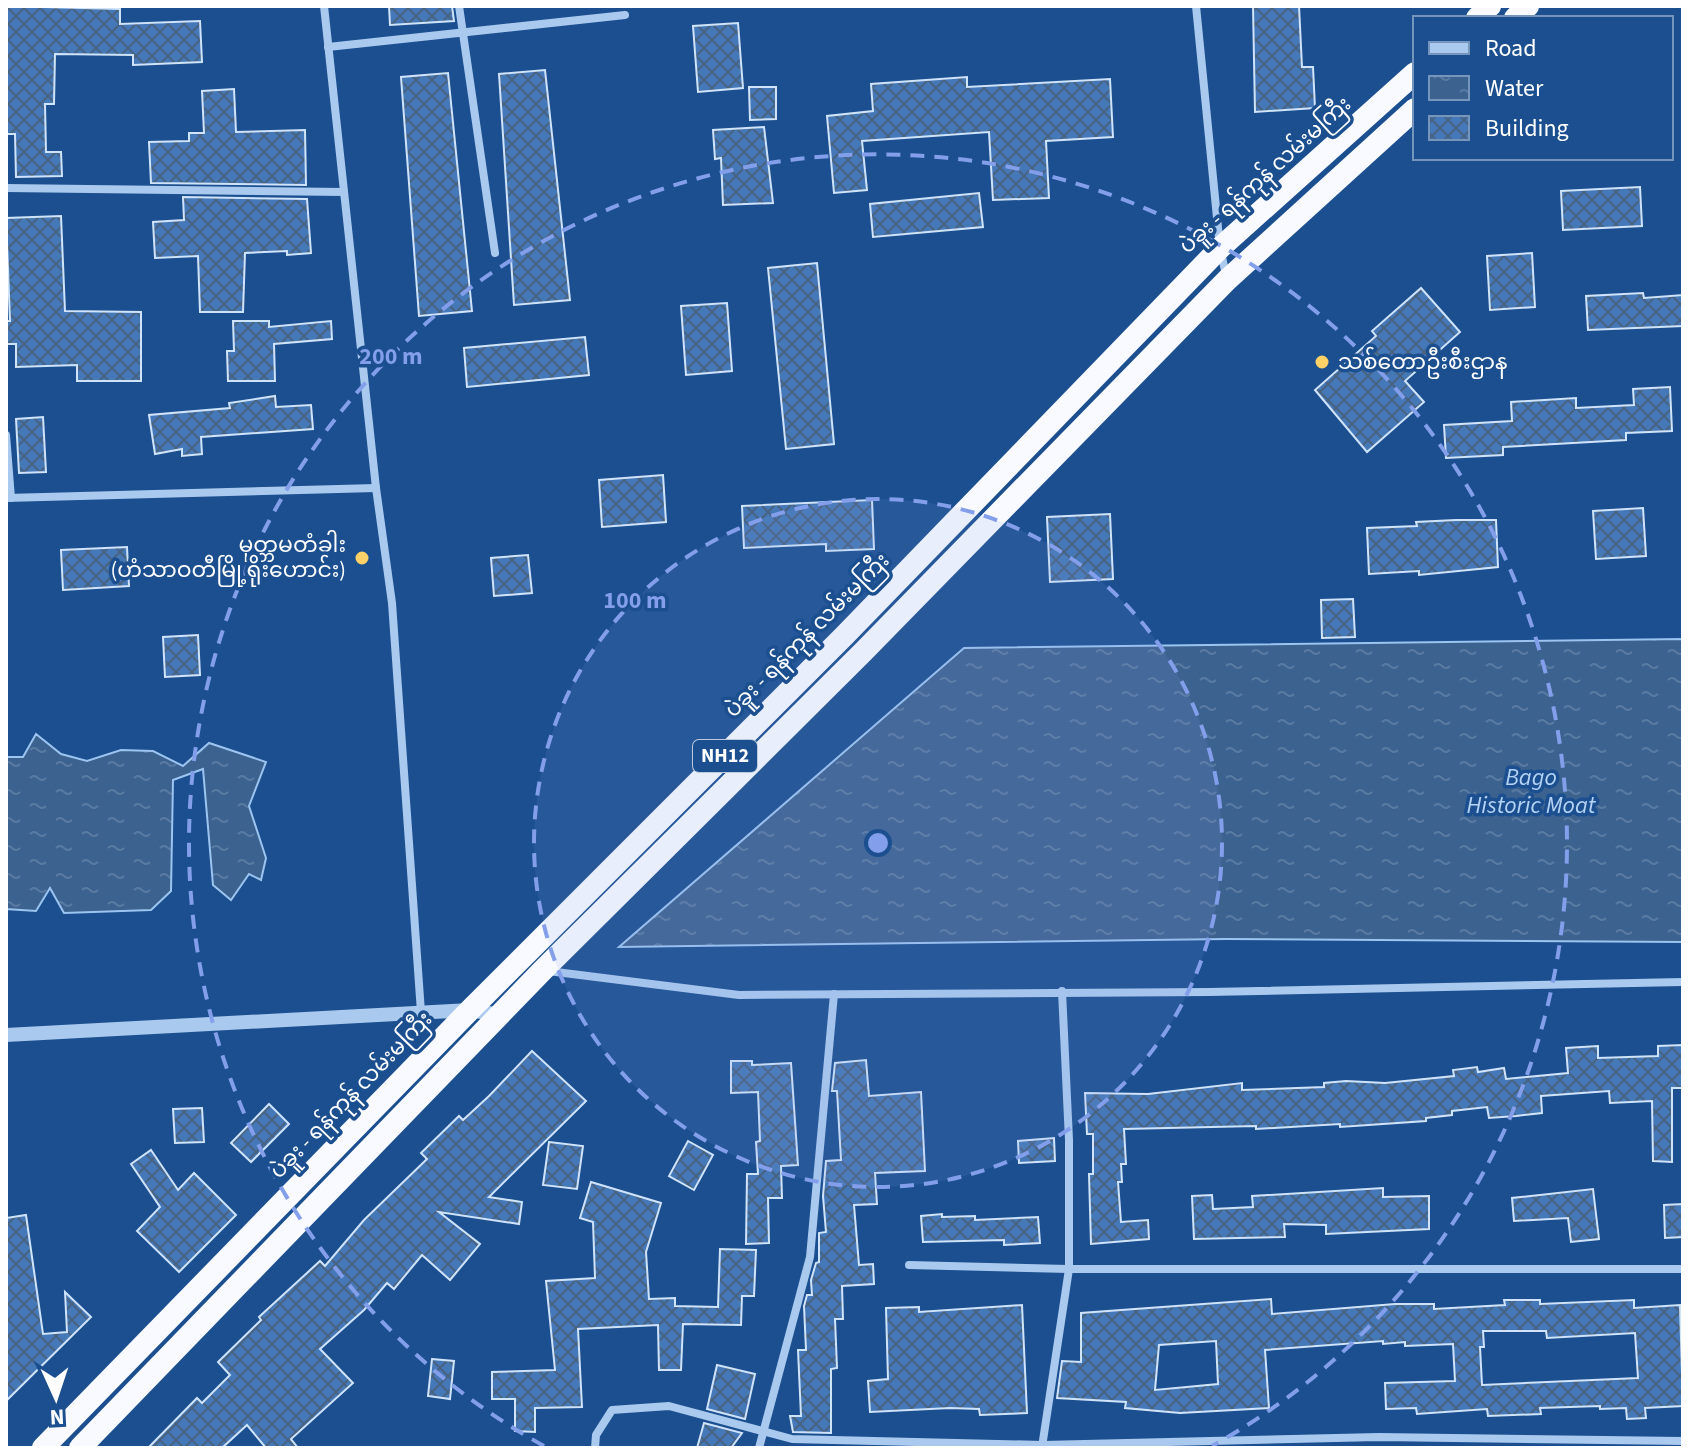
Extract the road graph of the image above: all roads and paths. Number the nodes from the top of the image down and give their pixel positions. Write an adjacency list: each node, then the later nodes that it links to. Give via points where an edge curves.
1 (324, 6): 6 (street)
2 (459, 6): 5 (street)
3 (1196, 6): 11 (street)
4 (625, 15): 5 (street)
5 (465, 32): 6 (street); 12 (street)
6 (328, 47): 10 (street)
7 (1413, 75): 11 (highway, ပဲခူး - ရန်ကုန် လမ်းမကြီး / NH12)
8 (1413, 111): 13 (highway, NH12)
9 (6, 188): 10 (street)
10 (344, 192): 15 (street)
11 (1220, 248): 13 (street); 17 (highway, ပဲခူး - ရန်ကုန် လမ်းမကြီး / NH12)
12 (495, 253)
13 (1227, 280): 18 (highway, NH12)
14 (6, 435): 16 (street)
15 (376, 488): 16 (street); 23 (street, via 392,603)
16 (9, 498)
17 (516, 966): 18 (street); 22 (highway, ပဲခူး - ရန်ကုန် လမ်းမကြီး / NH12)
18 (543, 970): 21 (street, via 739,995); 24 (highway, NH12)
19 (1683, 982): 20 (street)
20 (1062, 991): 21 (street); 27 (street)
21 (834, 994): 29 (street, via 810,1257)
22 (470, 1010): 23 (street); 24 (street); 32 (highway, ပဲခူး - ရန်ကုန် လမ်းမကြီး / NH12)
23 (421, 1012): 25 (street)
24 (500, 1015): 33 (highway, NH12)
25 (6, 1035)
26 (909, 1265): 27 (street)
27 (1069, 1269): 28 (street); 31 (street)
28 (1683, 1269)
29 (761, 1432): 31 (street, via 792,1439); 34 (street, via 669,1406 612,1410 596,1435); 35 (street)
30 (1683, 1441): 31 (street, via 1379,1437)
31 (1042, 1446)
32 (43, 1448)
33 (80, 1448)
34 (595, 1448)
35 (759, 1448)

